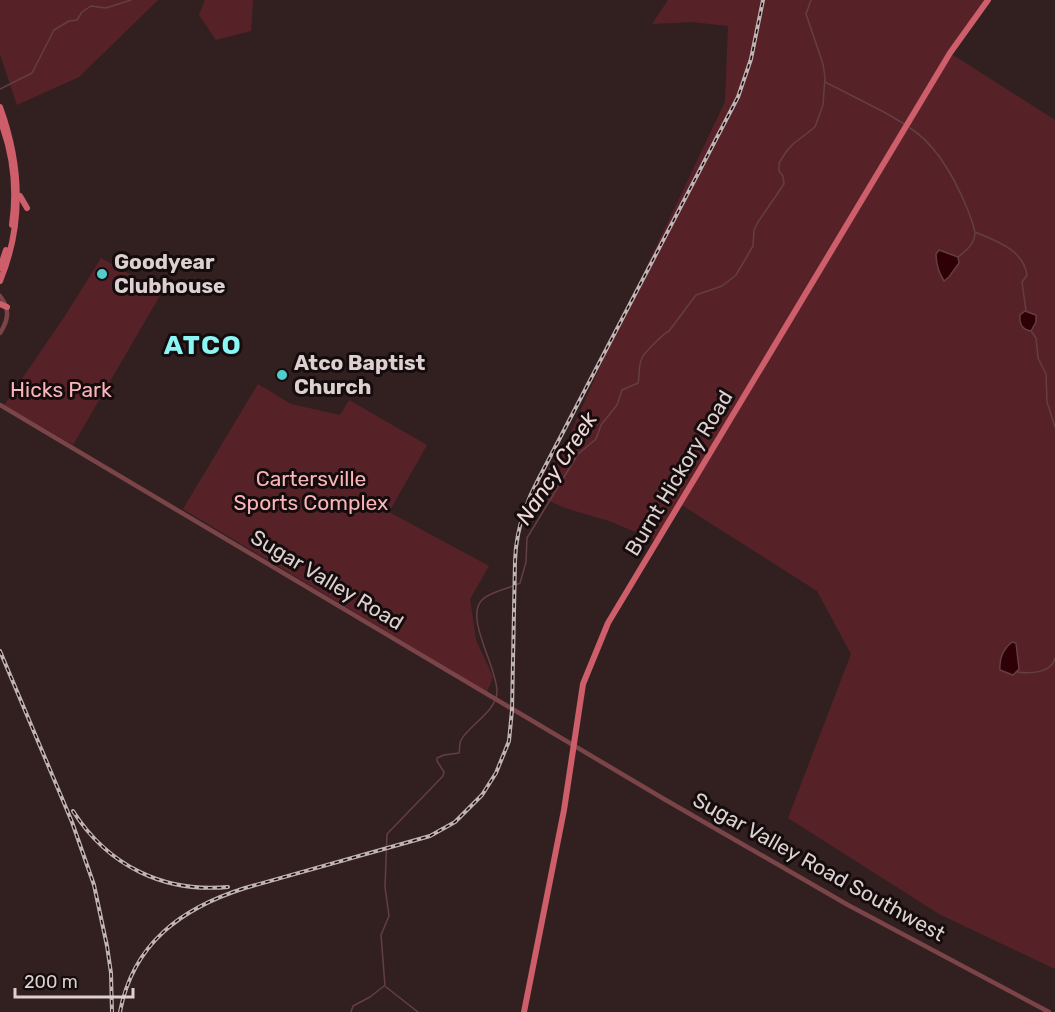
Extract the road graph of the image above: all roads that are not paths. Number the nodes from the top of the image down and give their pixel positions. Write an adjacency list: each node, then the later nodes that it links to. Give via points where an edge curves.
1 (988, 0): 12 (main road, Burnt Hickory Road, via 946,60 608,623 583,684)
2 (0, 107): 3 (main road)
3 (3, 122): 4 (main road, via 15,158); 6 (main road, via 12,164 14,203)
4 (18, 194): 5 (main road); 5 (main road, via 28,209)
5 (17, 216): 7 (main road)
6 (0, 268)
7 (0, 281)
8 (0, 296): 9 (street)
9 (3, 305): 10 (street, via 7,319)
10 (0, 333)
11 (0, 405): 12 (street, Sugar Valley Road)
12 (574, 748): 13 (main road, Burnt Hickory Road); 14 (street, Sugar Valley Road Southwest, via 848,905)
13 (524, 1012)
14 (1049, 1012)

